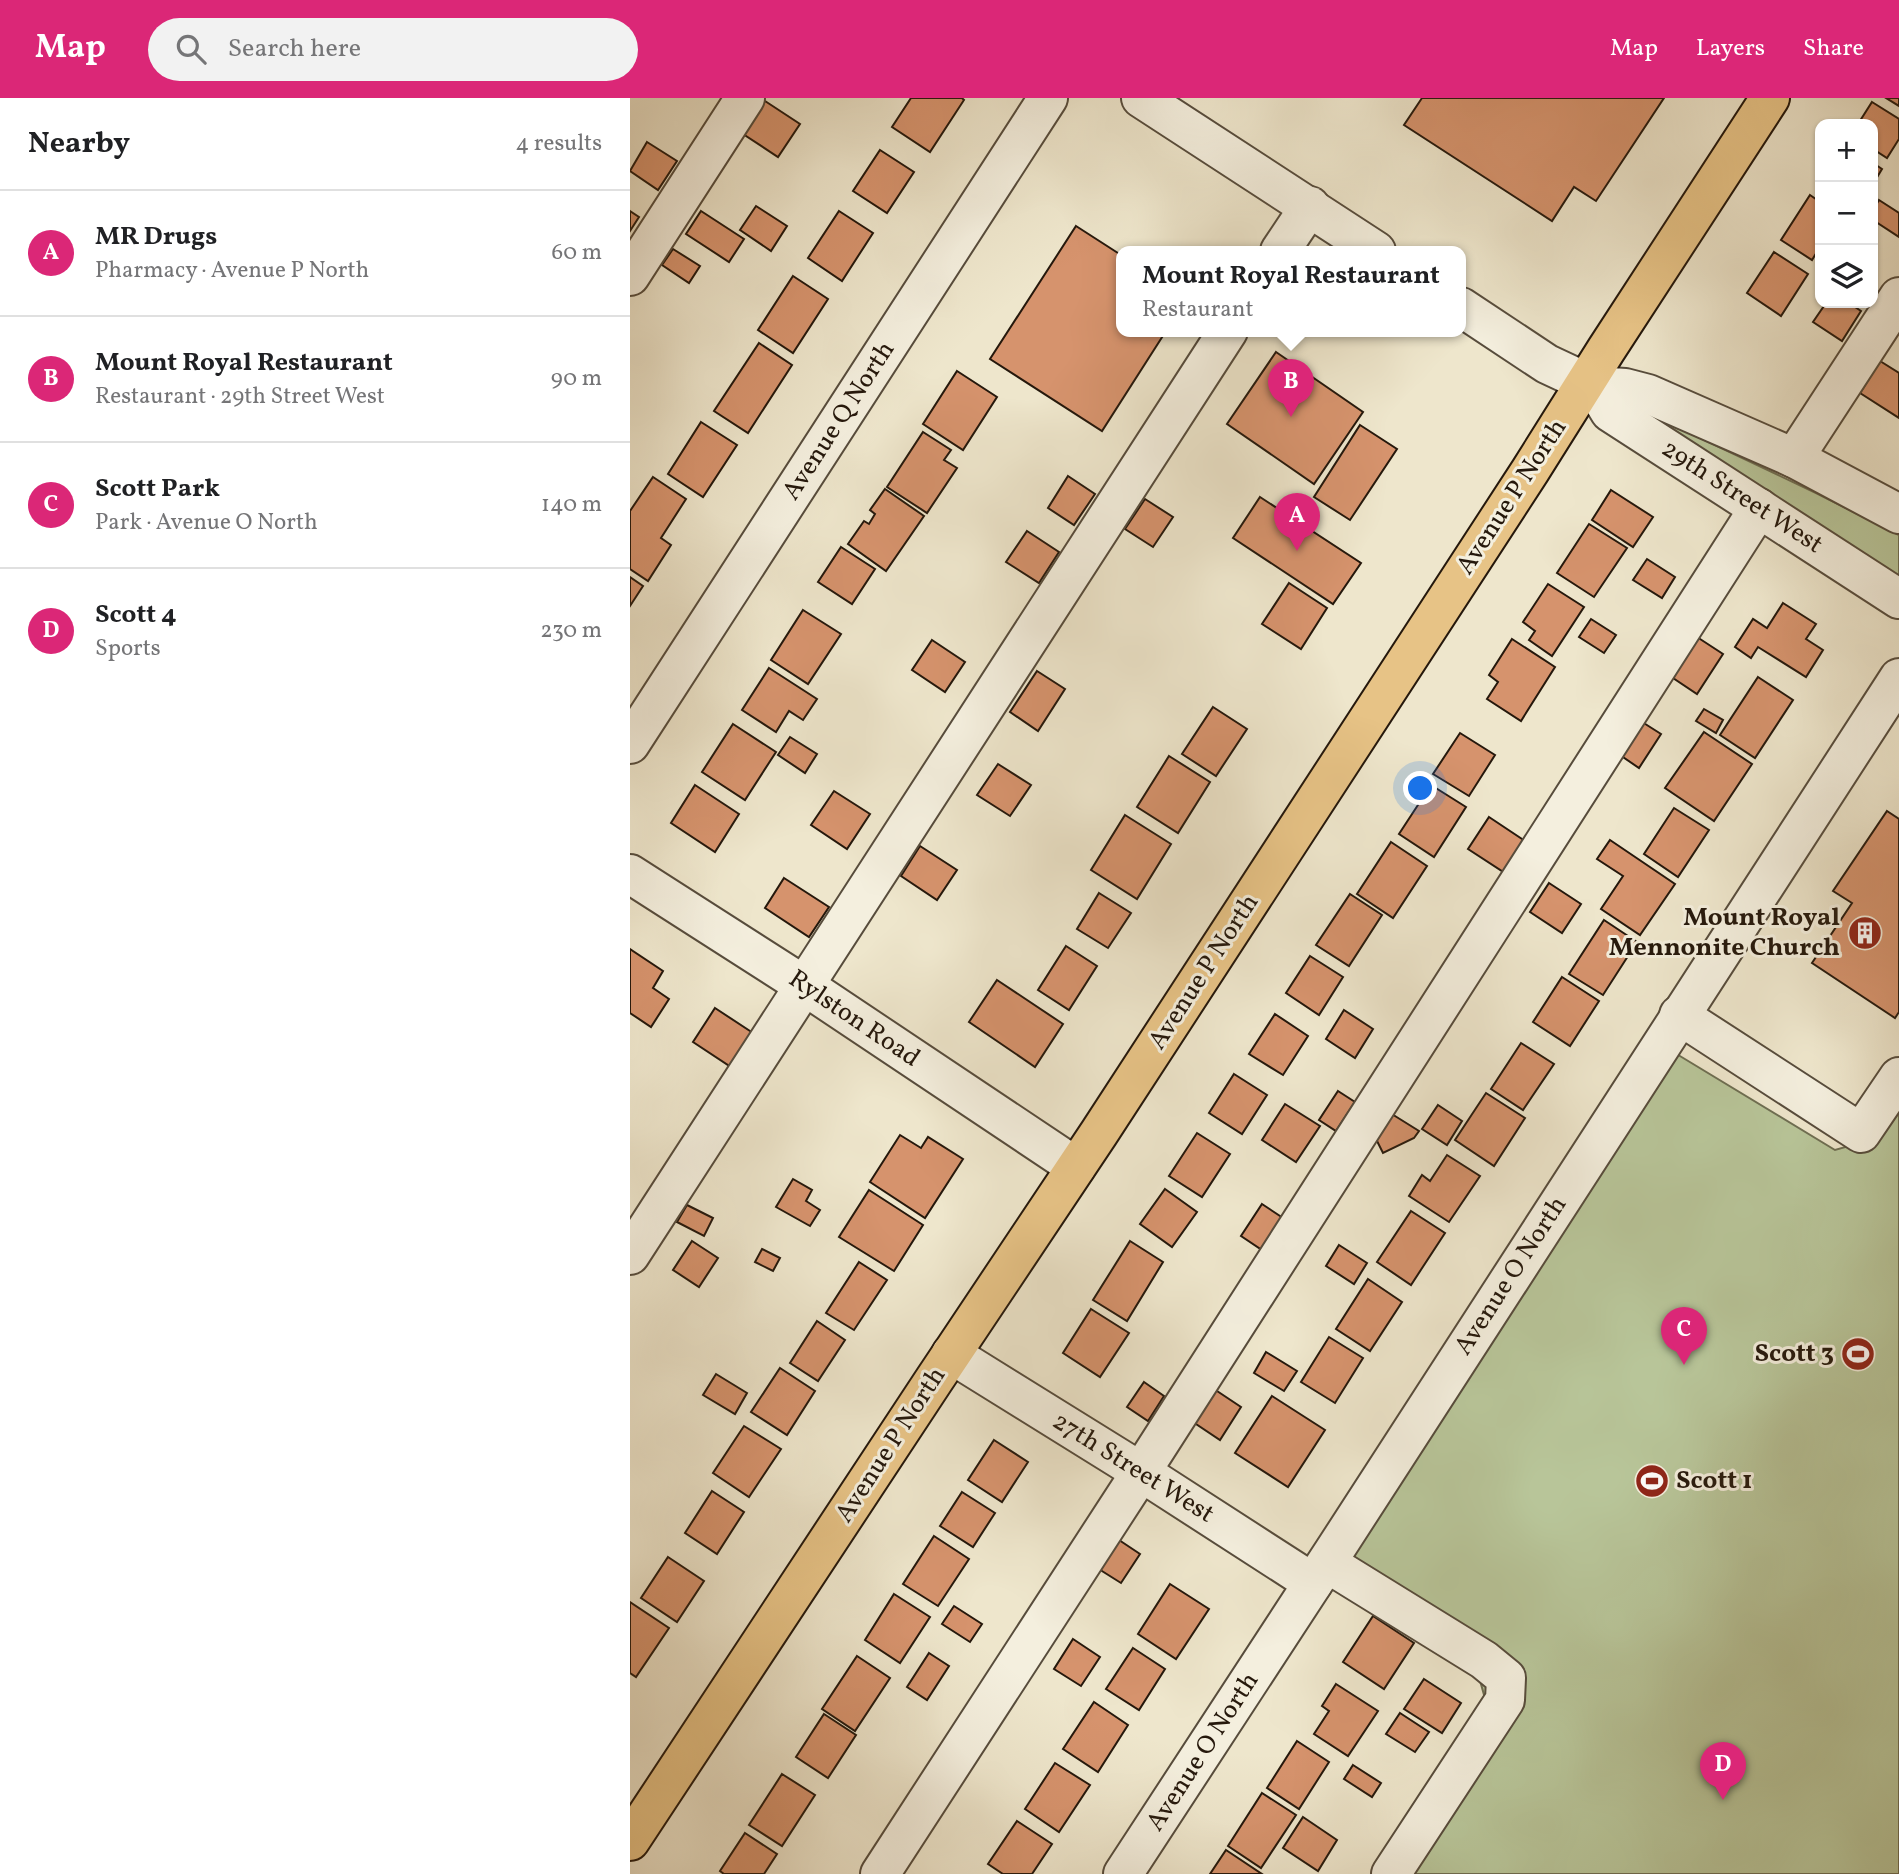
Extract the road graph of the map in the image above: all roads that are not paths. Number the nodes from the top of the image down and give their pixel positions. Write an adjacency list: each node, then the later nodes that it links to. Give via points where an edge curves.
1 (744, 98): 8 (street)
2 (1048, 98): 18 (street, Avenue Q North)
3 (1141, 98): 5 (street)
4 (1770, 98): 12 (main road, Avenue P North)
5 (1310, 206): 6 (street); 7 (street)
6 (1283, 246)
7 (1369, 246)
8 (630, 276)
9 (1899, 297): 13 (street)
10 (1466, 310): 12 (street, 29th Street West, via 1547,365)
11 (1224, 337): 20 (street)
12 (1590, 384): 13 (street, 29th Street West, via 1648,394); 14 (street, 29th Street West, via 1610,412); 23 (main road, Avenue P North)
13 (1794, 458): 15 (street, 29th Street West)
14 (1759, 508): 16 (street, 29th Street West); 26 (street)
15 (1899, 514)
16 (1899, 599)
17 (1899, 678): 21 (street, Avenue O North)
18 (630, 744)
19 (630, 874): 20 (street, Rylston Road)
20 (805, 986): 23 (street, Rylston Road); 24 (street)
21 (1679, 1016): 22 (street, via 1861,1133); 27 (street, Avenue O North)
22 (1899, 1077)
23 (1076, 1167): 25 (main road, Avenue P North)
24 (630, 1255)
25 (951, 1354): 26 (street, 27th Street West); 28 (main road, Avenue P North)
26 (1141, 1472): 27 (street, 27th Street West); 29 (street)
27 (1320, 1573): 30 (street, Avenue O North); 31 (street, 27th Street West, via 1484,1660 1506,1678 1505,1700)
28 (630, 1841)
29 (880, 1874)
30 (1123, 1874)
31 (1391, 1874)

